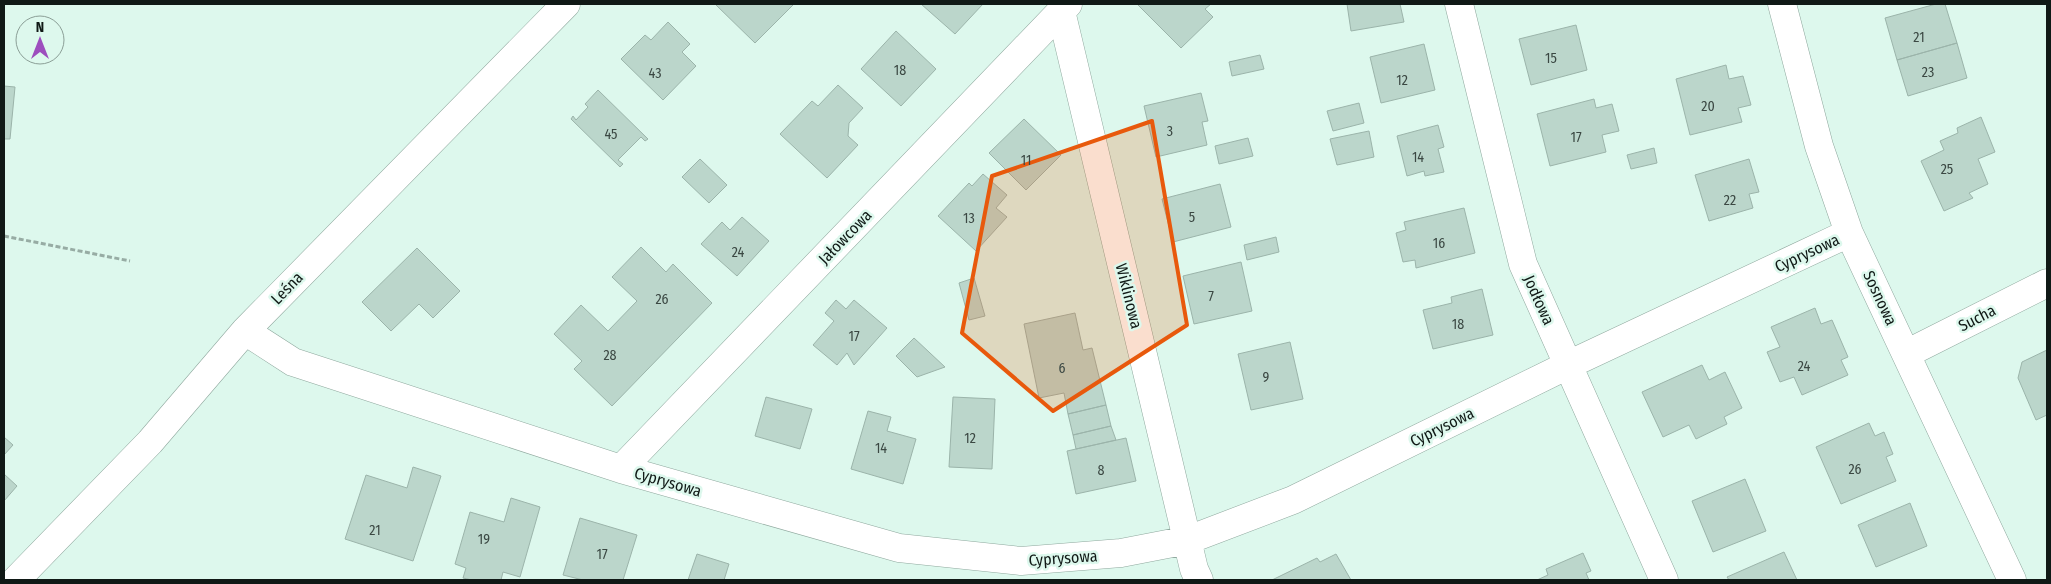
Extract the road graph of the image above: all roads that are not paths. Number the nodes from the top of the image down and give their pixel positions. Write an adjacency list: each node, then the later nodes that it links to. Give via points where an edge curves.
1 (566, 4): 7 (street, Leśna)
2 (1459, 4): 9 (street, Jodłowa, via 1523,264)
3 (1782, 4): 5 (street, Sosnowa, via 1819,146)
4 (1064, 8): 10 (street, Jałowcowa); 11 (street, Wiklinowa)
5 (1849, 233): 8 (street, Sosnowa); 9 (street, Cyprysowa)
6 (2047, 283): 8 (street, Sucha)
7 (245, 331): 10 (street, Cyprysowa, via 293,362); 12 (street, Leśna, via 150,442)
8 (1906, 354): 15 (street, Sosnowa)
9 (1568, 365): 11 (street, Cyprysowa, via 1293,500); 14 (street, Jodłowa)
10 (621, 469): 11 (street, Cyprysowa, via 899,548 1021,561 1121,553)
11 (1188, 540): 13 (street, Wiklinowa)
12 (16, 580)
13 (1198, 580)
14 (1664, 580)
15 (2012, 580)

